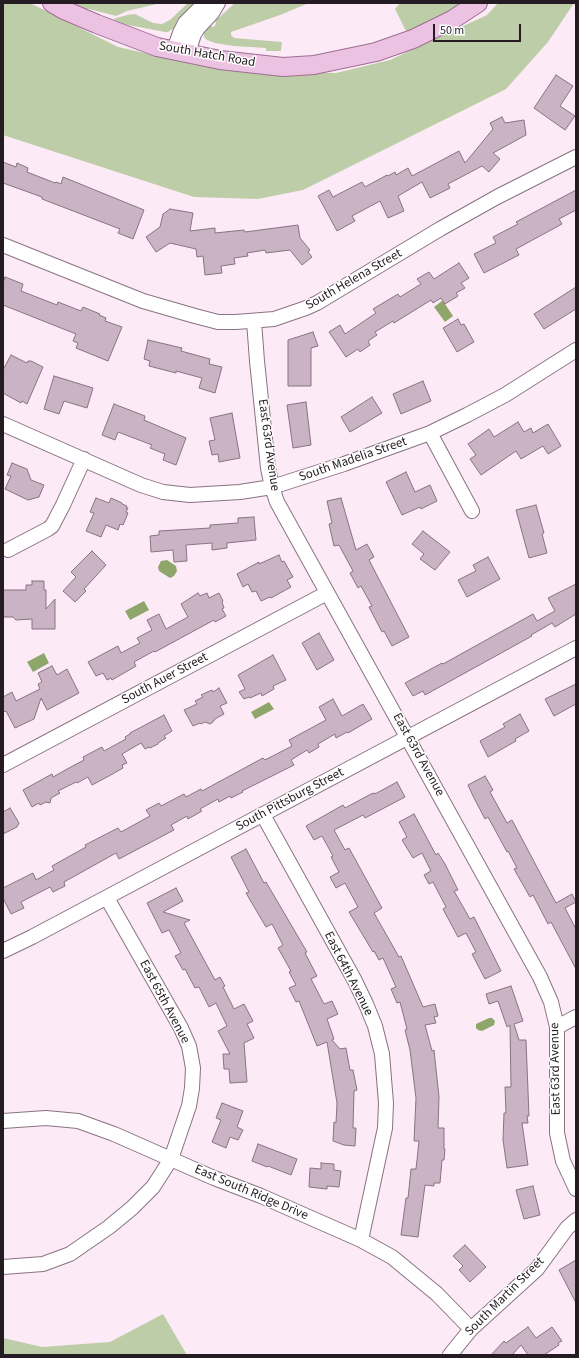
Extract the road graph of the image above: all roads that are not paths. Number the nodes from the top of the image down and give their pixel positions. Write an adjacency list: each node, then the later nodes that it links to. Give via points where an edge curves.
1 (52, 3): 5 (main road, South Hatch Road, via 96,24 157,47)
2 (205, 3): 5 (street, via 185,22 180,32)
3 (218, 3): 5 (street)
4 (478, 3): 5 (main road, South Hatch Road, via 452,20 413,39 376,52 314,66 276,66 220,60)
5 (181, 52)
6 (576, 157): 8 (street, South Helena Street, via 440,229 317,303 274,319)
7 (3, 245): 8 (street, South Helena Street, via 144,301 218,322)
8 (254, 321): 13 (street, East 63rd Avenue, via 256,361)
9 (576, 350): 11 (street, South Madelia Street, via 500,398)
10 (3, 424): 12 (street, South Madelia Street)
11 (430, 434): 13 (street, South Madelia Street); 14 (street)
12 (84, 459): 13 (street, South Madelia Street, via 142,485 176,495 240,492); 15 (street, via 52,526)
13 (272, 487): 16 (street, East 63rd Avenue, via 282,513)
14 (472, 511)
15 (8, 550)
16 (327, 593): 18 (street, East 63rd Avenue); 19 (street, South Auer Street)
17 (576, 648): 18 (street, South Pittsburg Street)
18 (408, 737): 20 (street, South Pittsburg Street); 24 (street, East 63rd Avenue, via 540,977)
19 (3, 765)
20 (263, 815): 21 (street, South Pittsburg Street); 29 (street, East 64th Avenue, via 355,981 366,1004 382,1054 386,1103 385,1128)
21 (107, 898): 22 (street, South Pittsburg Street); 26 (street, East 65th Avenue, via 189,1046 193,1068 192,1088 184,1124)
22 (3, 951)
23 (576, 1017): 24 (street)
24 (558, 1027): 27 (street, East 63rd Avenue, via 557,1133 563,1160)
25 (3, 1121): 26 (street, East South Ridge Drive, via 46,1118 78,1121)
26 (171, 1159): 29 (street, East South Ridge Drive); 30 (street, East 65th Avenue, via 153,1187 132,1208 70,1254 43,1264)
27 (576, 1189)
28 (576, 1220): 31 (street, South Martin Street, via 567,1228 538,1269)
29 (361, 1240): 31 (street, East South Ridge Drive, via 392,1257 437,1294)
30 (3, 1267)
31 (471, 1329): 32 (street, South Martin Street)
32 (450, 1355)

